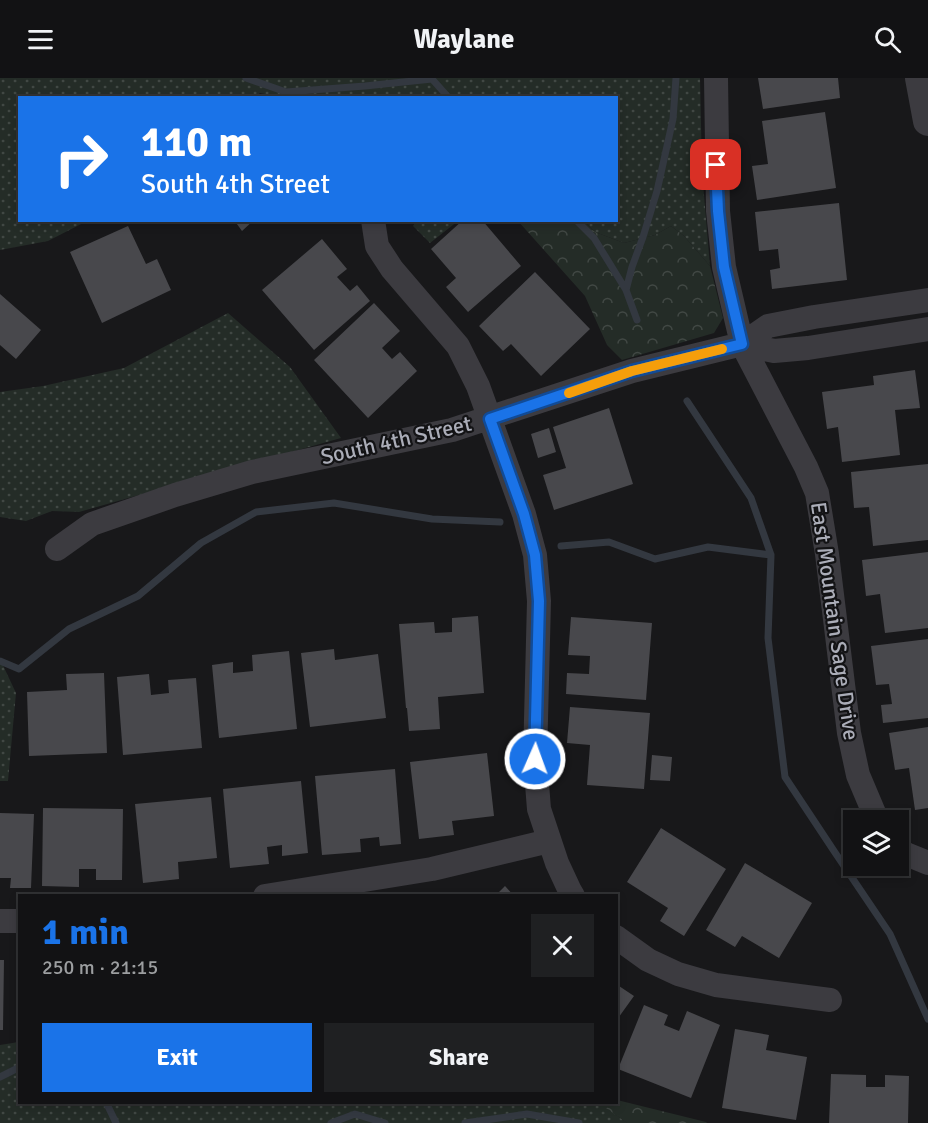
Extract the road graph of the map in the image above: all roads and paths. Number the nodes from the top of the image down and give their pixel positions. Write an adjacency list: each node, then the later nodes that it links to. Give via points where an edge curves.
1 (716, 78): 9 (street, East Mountain Sage Drive, via 718,211 724,267)
2 (920, 78): 3 (street)
3 (928, 122)
4 (373, 222): 10 (street, via 377,246 392,269 458,346)
5 (928, 300): 6 (street, South 4th Street)
6 (845, 312): 8 (street); 9 (street, South 4th Street, via 768,326)
7 (928, 328): 8 (street, South 4th Street)
8 (852, 341): 9 (street, South 4th Street, via 774,351)
9 (742, 344): 10 (street, South 4th Street, via 632,371); 12 (street, East Mountain Sage Drive, via 817,493 849,733 858,775)
10 (490, 419): 11 (street, South 4th Street, via 252,472 175,495 92,524); 13 (street, via 535,555 539,601 535,759 539,809)
11 (57, 549)
12 (874, 810)
13 (549, 841): 16 (street, via 432,869); 17 (street)
14 (909, 855): 15 (street)
15 (928, 863)
16 (277, 894)
17 (572, 894)
18 (0, 921): 19 (street)
19 (18, 921)
20 (618, 938): 21 (street, via 648,960 678,974 716,985)
21 (830, 1000)

